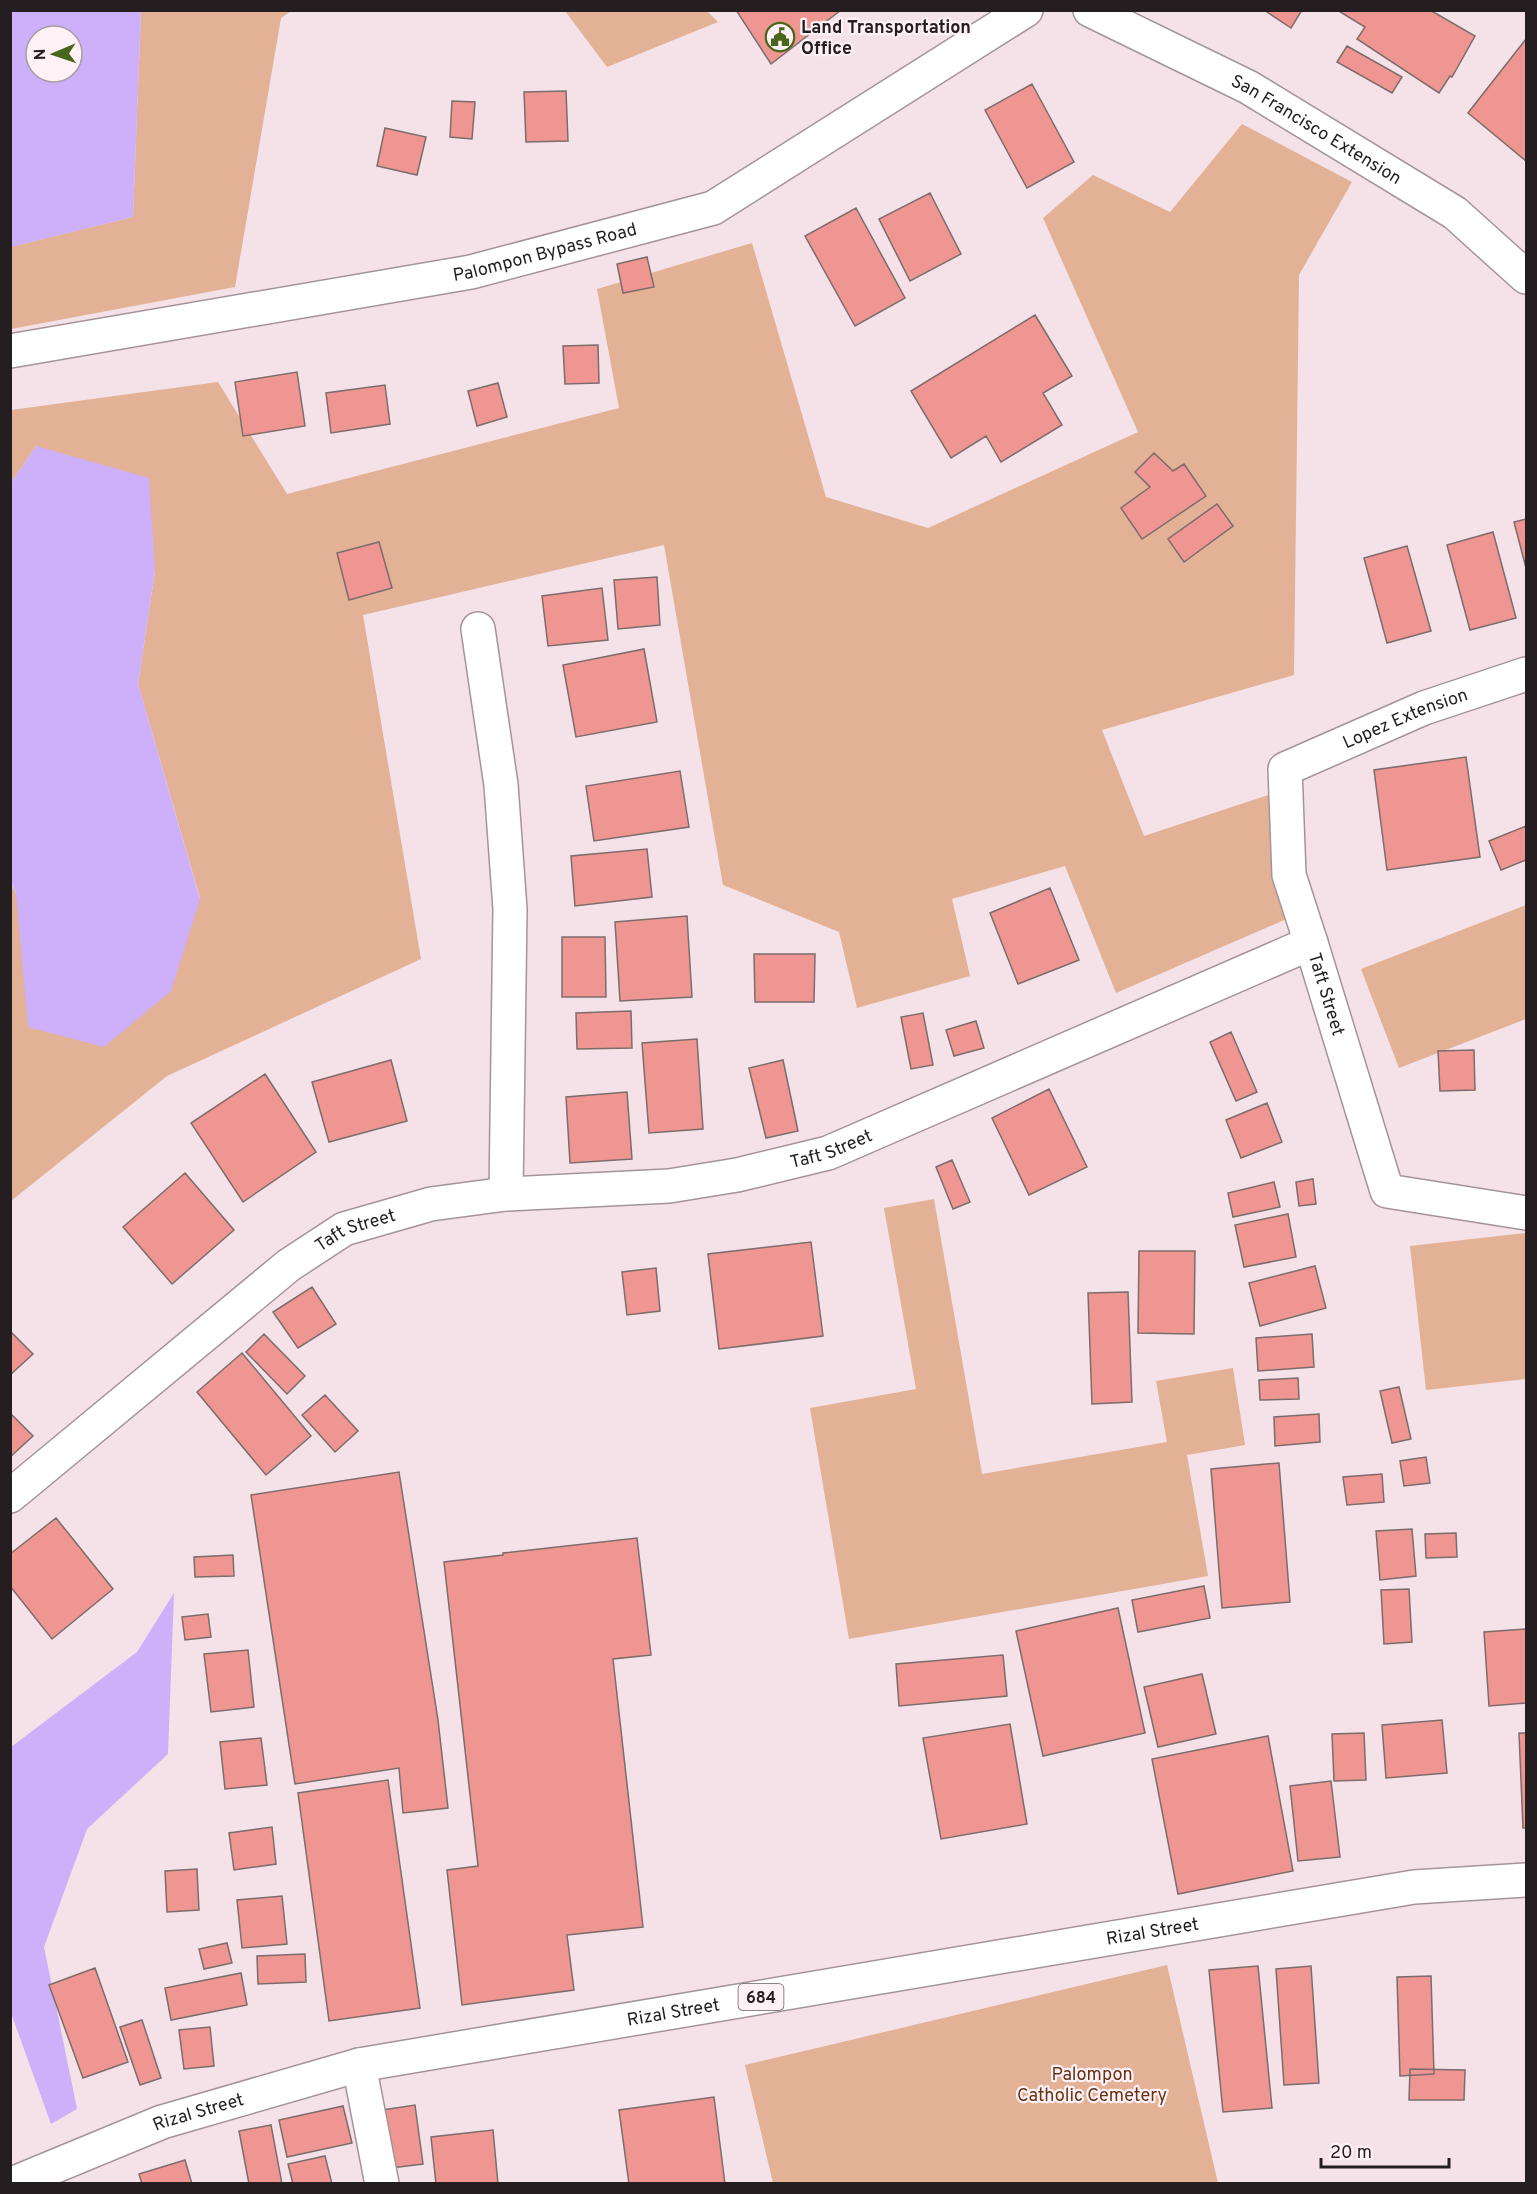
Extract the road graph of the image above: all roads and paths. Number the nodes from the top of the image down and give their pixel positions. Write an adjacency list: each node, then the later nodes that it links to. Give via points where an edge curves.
1 (1026, 10): 4 (street, Palompon Bypass Road, via 713,207 471,272)
2 (1090, 10): 3 (street, San Francisco Extension, via 1248,87 1455,213)
3 (1527, 277)
4 (10, 351)
5 (478, 629): 8 (street, via 501,785 510,909)
6 (1527, 674): 7 (street, Lopez Extension, via 1424,708 1285,769 1289,875)
7 (1311, 943): 8 (street, Taft Street, via 828,1153 737,1175 669,1186); 9 (street, Taft Street, via 1387,1191)
8 (506, 1194): 10 (street, Taft Street, via 431,1204 344,1229 289,1265)
9 (1527, 1213)
10 (10, 1496)
11 (1527, 1880): 12 (street, Rizal Street / 684, via 1414,1887)
12 (359, 2065): 13 (street, Rizal Street / 684, via 162,2122); 14 (street)
13 (12, 2184)
14 (382, 2184)

